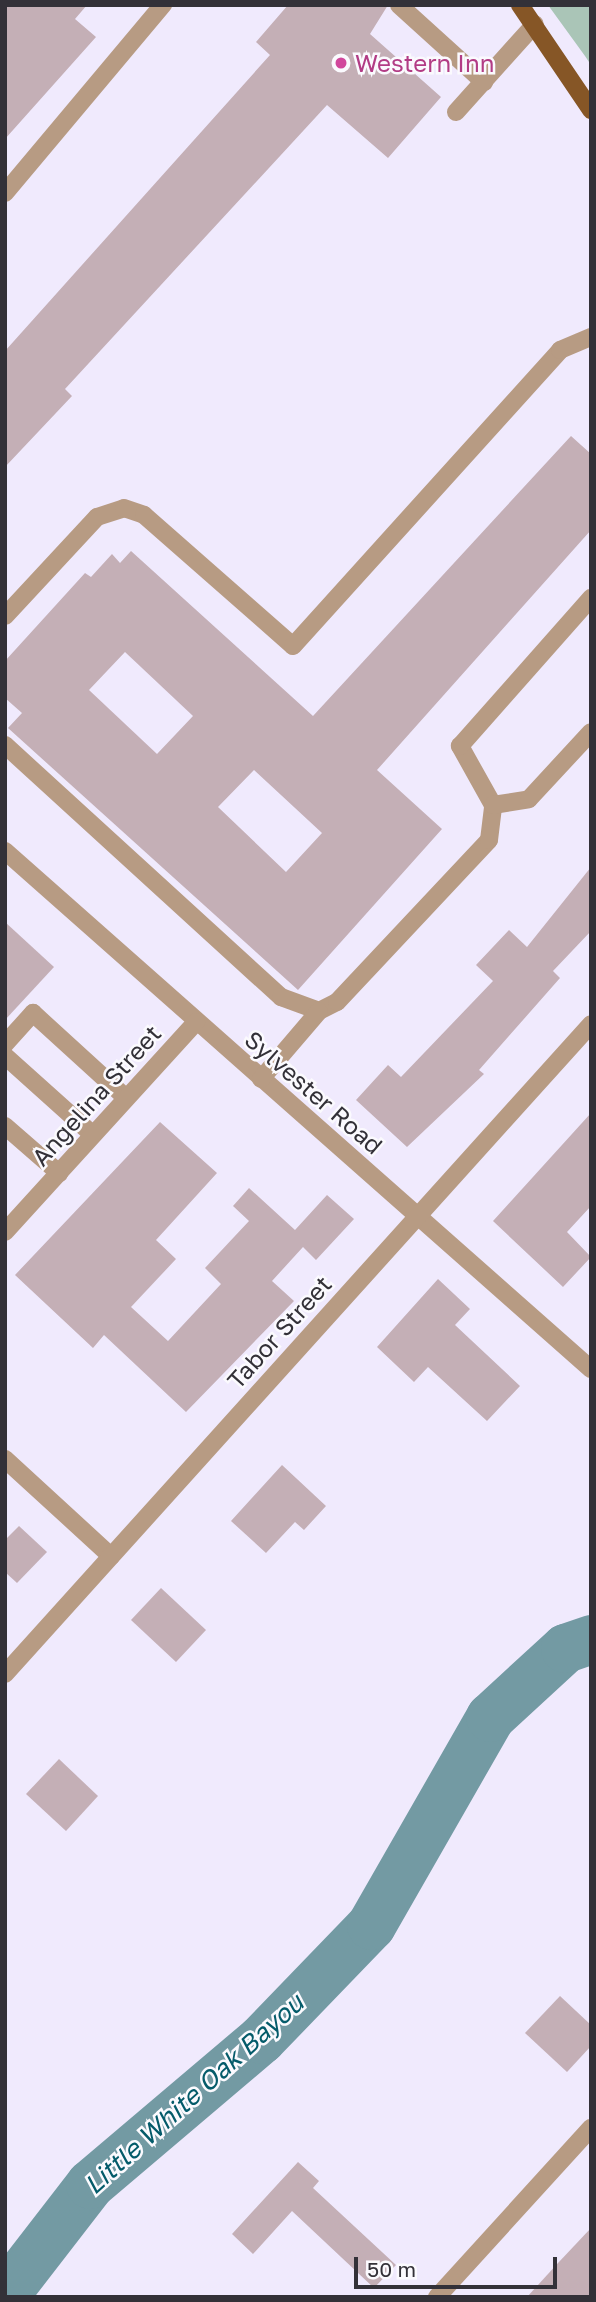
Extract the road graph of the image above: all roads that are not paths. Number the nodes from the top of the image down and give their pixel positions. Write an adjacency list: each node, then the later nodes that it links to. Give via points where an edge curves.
1 (163, 5): 8 (street)
2 (399, 5): 5 (street)
3 (520, 5): 4 (main road)
4 (535, 24): 5 (street); 6 (main road)
5 (484, 82): 7 (street)
6 (591, 110)
7 (456, 112)
8 (5, 193)
9 (591, 337): 11 (street, via 560,350 293,646 144,515 124,508 97,517)
10 (591, 598): 14 (street, via 460,746)
11 (5, 616)
12 (591, 732): 14 (street, via 529,799)
13 (5, 745): 16 (street, via 281,997)
14 (494, 805): 16 (street, via 489,840 337,1002)
15 (5, 851): 17 (street, Sylvester Road)
16 (319, 1011): 21 (street)
17 (196, 1022): 21 (street, Sylvester Road); 22 (street, Angelina Street)
18 (591, 1024): 26 (street, Tabor Street)
19 (5, 1044): 22 (street, via 33,1013)
20 (5, 1056): 24 (street)
21 (261, 1079): 26 (street, Sylvester Road)
22 (126, 1098): 24 (street, Angelina Street)
23 (5, 1126): 25 (street)
24 (93, 1135): 25 (street, Angelina Street)
25 (59, 1173): 27 (street, Angelina Street)
26 (417, 1215): 28 (street, Sylvester Road); 30 (street, Tabor Street)
27 (5, 1232)
28 (591, 1369)
29 (5, 1459): 30 (street)
30 (111, 1556): 31 (street, Tabor Street)
31 (5, 1674)
32 (591, 2128): 33 (street)
33 (437, 2297)

